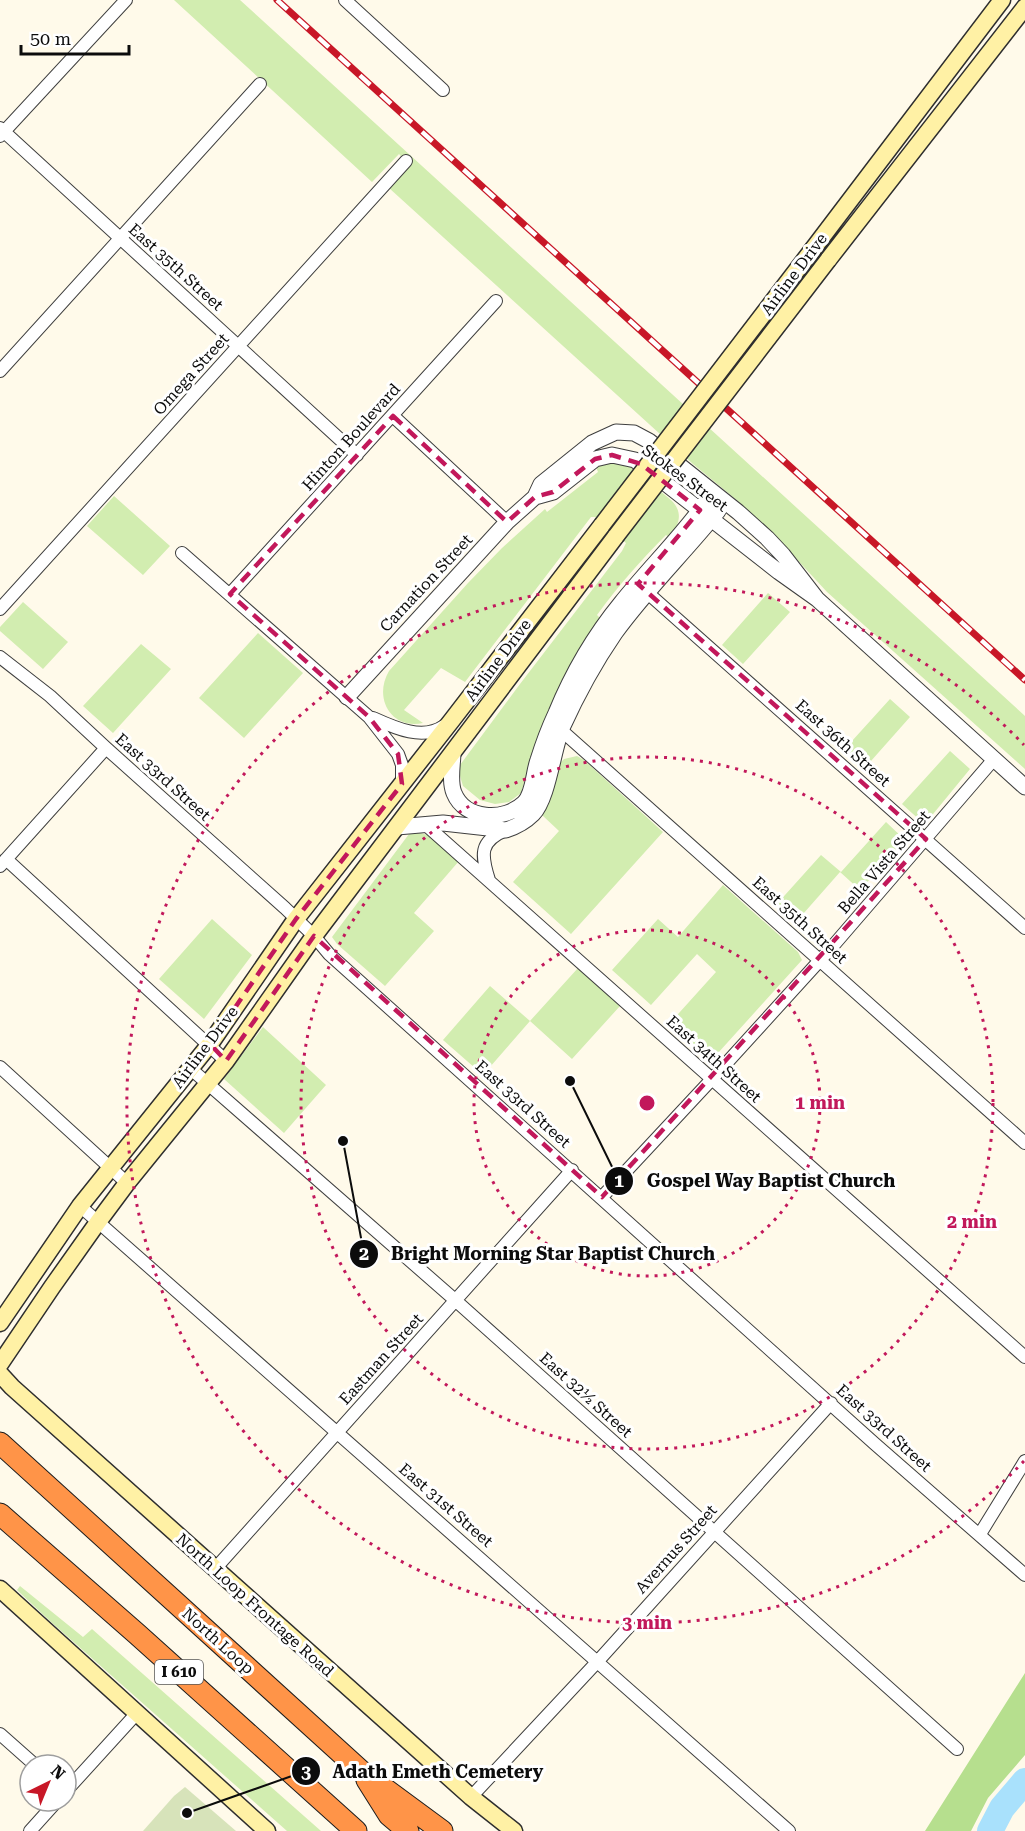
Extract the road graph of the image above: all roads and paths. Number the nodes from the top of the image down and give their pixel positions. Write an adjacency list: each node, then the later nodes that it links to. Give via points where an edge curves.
1 (126, 0): 7 (street)
2 (345, 0): 6 (street)
3 (1002, 0): 27 (main road, Airline Drive, bridge)
4 (1025, 7): 30 (main road, Airline Drive, bridge)
5 (260, 84): 9 (street)
6 (443, 90)
7 (1, 132): 9 (street, East 35th Street)
8 (406, 161): 11 (street, Omega Street)
9 (120, 239): 11 (street, East 35th Street); 12 (street)
10 (496, 302): 13 (street, Hinton Boulevard)
11 (238, 347): 14 (street, East 35th Street); 23 (street, Omega Street)
12 (0, 371)
13 (393, 416): 14 (street, Hinton Boulevard); 18 (street)
14 (357, 454): 21 (street, Hinton Boulevard)
15 (535, 497): 16 (street, Stokes Street, via 541,484 566,463 592,443 616,432 634,433 649,441); 17 (street, Stokes Street, via 553,492 601,456 620,456 641,464); 18 (street, Carnation Street)
16 (719, 497): 17 (street); 22 (street, Stokes Street, via 767,538)
17 (706, 515): 20 (street); 22 (street, Stokes Street)
18 (507, 522): 25 (street, Carnation Street)
19 (182, 553): 21 (street)
20 (643, 588): 28 (street, via 604,625 577,670); 37 (street, East 36th Street)
21 (230, 594): 25 (street)
22 (817, 599): 31 (street, Stokes Street)
23 (0, 609)
24 (0, 657): 29 (street, East 33rd Street)
25 (347, 697): 26 (street)
26 (369, 717): 27 (street, via 406,731 428,733); 32 (street, via 398,754)
27 (452, 720): 32 (main road, Airline Drive)
28 (556, 727): 30 (street, via 537,761 526,801 507,813 491,817 471,812 454,792); 36 (street, via 542,800 533,815); 43 (street, East 35th Street)
29 (106, 748): 38 (street); 40 (street, East 33rd Street)
30 (453, 752): 35 (main road, Airline Drive)
31 (994, 759): 33 (street, Stokes Street); 37 (street, Bella Vista Street)
32 (402, 784): 40 (main road, Airline Drive)
33 (1025, 787)
34 (426, 825): 35 (street); 36 (street, via 442,822); 39 (street, East 34th Street)
35 (398, 827): 42 (main road, Airline Drive)
36 (506, 830): 39 (street, via 494,835 484,851)
37 (926, 839): 41 (street, East 36th Street); 43 (street, Bella Vista Street)
38 (3, 862): 44 (street)
39 (489, 881): 48 (street, East 34th Street)
40 (296, 919): 42 (street, East 33rd Street); 44 (main road, Airline Drive)
41 (1025, 928)
42 (314, 936): 45 (main road, Airline Drive); 52 (street, East 33rd Street, via 329,954)
43 (820, 960): 48 (street, Bella Vista Street); 50 (street, East 35th Street)
44 (210, 1044): 45 (street); 47 (main road, Airline Drive)
45 (226, 1061): 49 (main road, Airline Drive)
46 (0, 1067): 51 (street)
47 (191, 1069): 49 (street, East 32½ Street); 51 (main road, Airline Drive)
48 (712, 1079): 54 (street, Bella Vista Street); 59 (street, East 34th Street)
49 (208, 1084): 53 (main road, Airline Drive); 57 (street, East 32½ Street)
50 (1025, 1143)
51 (110, 1167): 53 (street); 55 (main road, Airline Drive)
52 (572, 1170): 54 (street, East 33rd Street); 57 (street, Eastman Street)
53 (127, 1183): 56 (main road, Airline Drive)
54 (602, 1197): 62 (street, East 33rd Street)
55 (80, 1206): 56 (street, East 31st Street); 58 (main road, Airline Drive)
56 (98, 1222): 60 (main road, Airline Drive); 63 (street, East 31st Street)
57 (455, 1300): 63 (street, Eastman Street); 67 (street, East 32½ Street)
58 (0, 1323)
59 (1025, 1357)
60 (0, 1364)
61 (0, 1374): 69 (main road, North Loop Frontage Road)
62 (831, 1402): 67 (street, Avernus Street); 68 (street, East 33rd Street)
63 (337, 1432): 69 (street, Eastman Street); 72 (street, East 31st Street)
64 (4, 1447): 77 (highway, North Loop / I 610)
65 (1025, 1461): 68 (street)
66 (0, 1514): 83 (highway, I 610)
67 (713, 1531): 72 (street, Avernus Street); 75 (street, East 32½ Street)
68 (980, 1534): 70 (street, East 33rd Street)
69 (214, 1570): 79 (main road, North Loop Frontage Road)
70 (1025, 1575)
71 (0, 1589): 73 (main road)
72 (598, 1661): 79 (street, Avernus Street); 87 (street, East 31st Street)
73 (137, 1713): 78 (street); 82 (main road)
74 (0, 1734): 76 (street)
75 (957, 1749)
76 (21, 1753)
77 (362, 1772): 84 (highway, via 389,1815); 85 (highway, North Loop / I 610)
78 (78, 1778)
79 (471, 1797): 86 (main road, North Loop Frontage Road)
80 (46, 1813): 81 (street)
81 (30, 1831)
82 (267, 1831)
83 (356, 1831)
84 (408, 1831)
85 (442, 1831)
86 (514, 1831)
87 (789, 1831)

